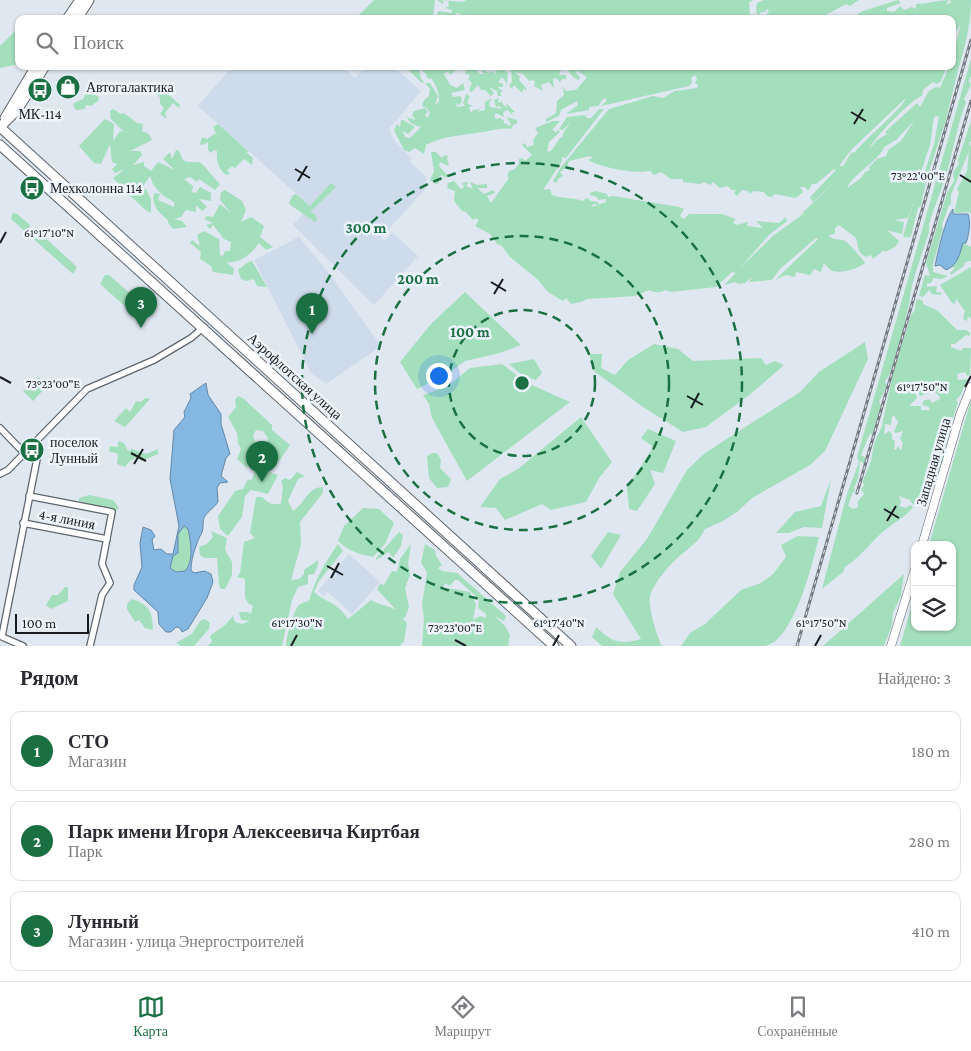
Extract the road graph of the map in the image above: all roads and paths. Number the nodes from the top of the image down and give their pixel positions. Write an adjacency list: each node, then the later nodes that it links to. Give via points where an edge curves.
1 (80, 0): 3 (main road)
2 (89, 0): 4 (main road)
3 (70, 15)
4 (80, 15)
5 (34, 70): 7 (main road)
6 (42, 70): 7 (main road, via 17,110)
7 (0, 127): 24 (main road, Аэрофлотская улица)
8 (0, 145): 9 (main road, Аэрофлотская улица)
9 (204, 327): 12 (street, via 154,360 87,390); 23 (main road, Аэрофлотская улица)
10 (971, 387): 18 (street, Западная улица)
11 (0, 428): 13 (street)
12 (34, 444): 13 (street); 15 (street, via 37,459)
13 (24, 453): 14 (street)
14 (0, 474)
15 (29, 496): 16 (street); 17 (street, via 112,512)
16 (23, 523): 17 (street, 4-я линия); 20 (street)
17 (107, 539): 22 (street, via 102,564 110,583 102,595)
18 (923, 541)
19 (911, 582): 25 (street)
20 (1, 636): 21 (street)
21 (23, 646)
22 (90, 646)
23 (554, 646)
24 (571, 646)
25 (891, 646)

